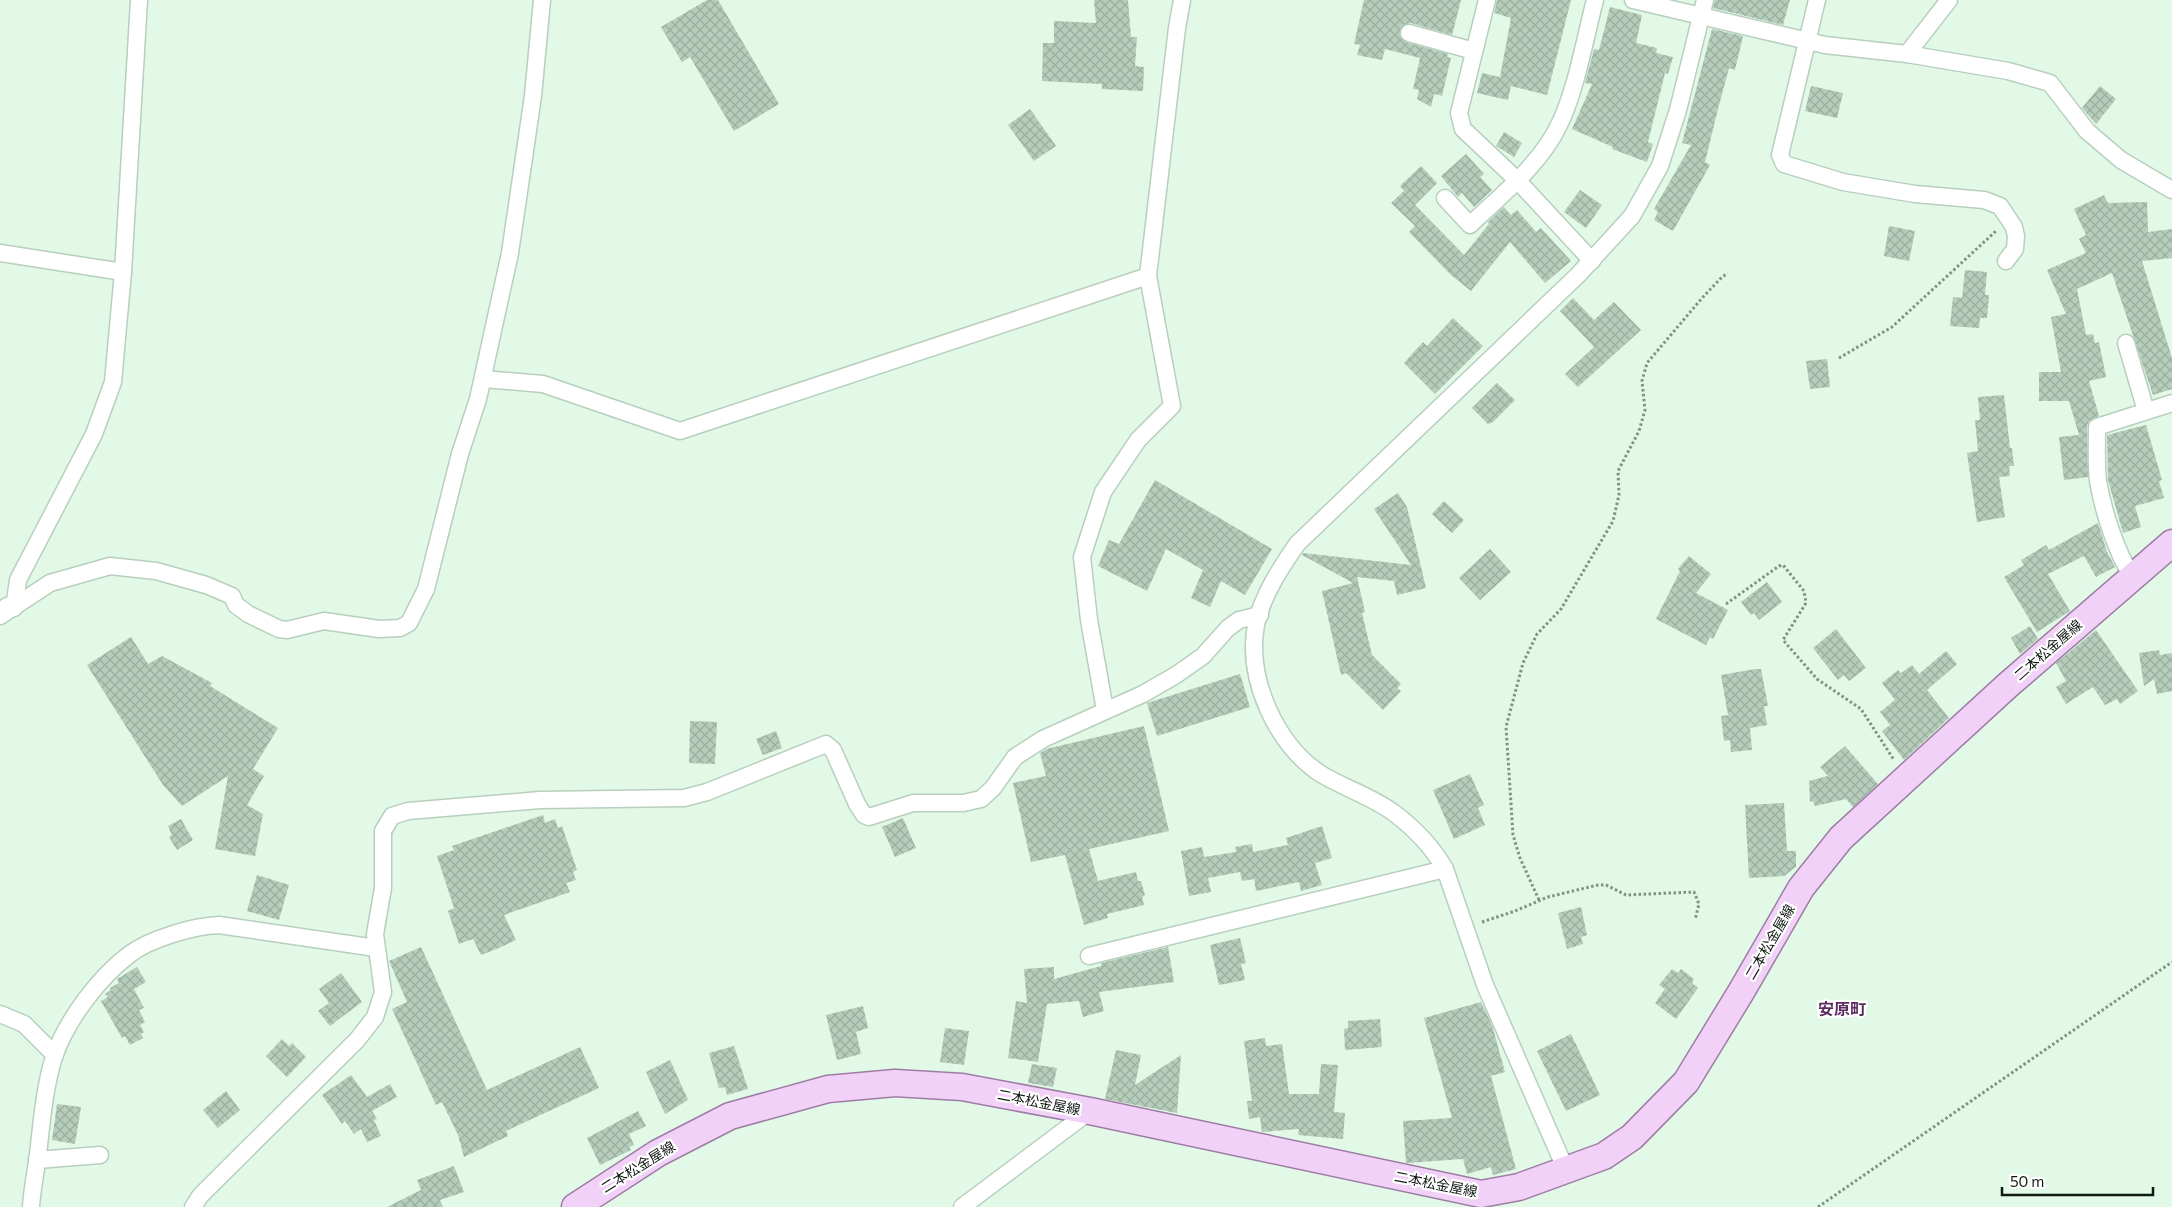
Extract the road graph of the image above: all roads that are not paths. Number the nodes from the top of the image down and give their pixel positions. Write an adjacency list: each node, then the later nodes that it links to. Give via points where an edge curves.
1 (138, 0): 21 (street)
2 (542, 0): 24 (street, via 533,96 510,252)
3 (1182, 0): 22 (street)
4 (1487, 0): 13 (street)
5 (1595, 0): 15 (street, via 1559,126)
6 (1633, 0): 10 (street)
7 (1705, 0): 10 (street)
8 (1816, 0): 12 (street)
9 (1949, 0): 14 (street)
10 (1701, 16): 12 (street); 19 (street, via 1678,110 1660,166 1632,216)
11 (1409, 33): 13 (street)
12 (1806, 39): 14 (street, via 1825,45); 20 (street, via 1780,155 1784,164 1843,182 1915,194 1984,200 2000,206 2014,228 2016,244)
13 (1474, 50): 15 (street, via 1458,113 1463,129)
14 (1907, 54): 16 (street, via 2008,71 2050,83 2086,131 2121,160)
15 (1517, 180): 17 (street, via 1470,225); 19 (street)
16 (2172, 190)
17 (1445, 198)
18 (0, 253): 21 (street)
19 (1592, 261): 30 (street, via 1296,544 1266,595)
20 (2006, 261)
21 (123, 272): 29 (street, via 113,382 94,434)
22 (1148, 276): 24 (street, via 680,431 543,384); 31 (street, via 1172,406 1138,440 1103,492 1082,557)
23 (2126, 343): 26 (street)
24 (483, 379): 29 (street, via 460,454 426,589 414,617 405,626 379,629 324,621 279,630 248,614 236,605 232,596 206,585 125,566 110,566 60,579)
25 (2172, 403): 26 (street)
26 (2146, 411): 28 (street, via 2097,426 2098,481 2124,565)
27 (2172, 543): 28 (main road, 二本松金屋線)
28 (2132, 576): 40 (main road, 二本松金屋線, via 1841,838 1801,888 1686,1082 1632,1137 1604,1156)
29 (4, 609)
30 (1260, 614): 31 (street, via 1239,620 1203,656 1176,675); 32 (street, via 1254,645 1260,687 1269,713 1282,735 1320,773 1394,813 1421,838)
31 (1105, 710): 33 (street, via 1043,738 1015,757 982,799 963,803 913,803 869,817 860,811 833,750 826,744 707,792 684,798 540,800 398,814 387,822 383,832 383,888 375,934)
32 (1445, 869): 34 (street); 40 (street, via 1485,985)
33 (376, 948): 36 (street, via 226,925 193,928 148,944 125,959 86,1000 64,1033); 42 (street, via 383,986 382,1002 375,1017 357,1040 200,1196)
34 (1089, 956)
35 (0, 1014): 36 (street, via 24,1024)
36 (55, 1055): 39 (street, via 45,1094)
37 (1090, 1111): 40 (main road, 二本松金屋線, via 1481,1194 1519,1187); 43 (main road, 二本松金屋線, via 962,1087 895,1083 828,1089 730,1116 658,1153); 44 (street)
38 (100, 1155): 39 (street)
39 (37, 1160): 41 (street)
40 (1566, 1170)
41 (31, 1207)
42 (193, 1207)
43 (575, 1207)
44 (962, 1207)

